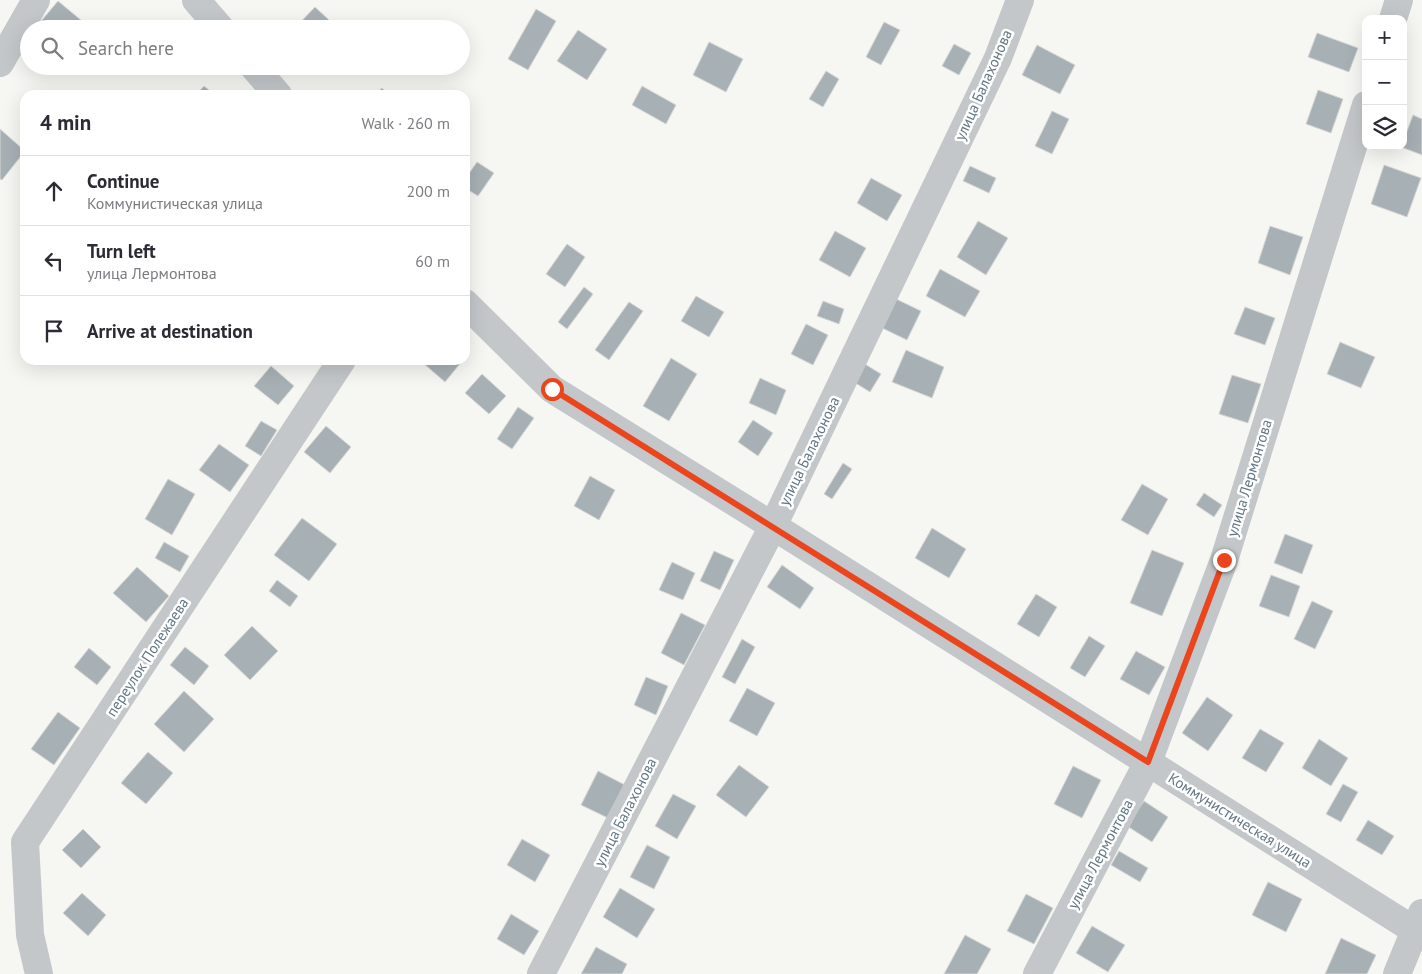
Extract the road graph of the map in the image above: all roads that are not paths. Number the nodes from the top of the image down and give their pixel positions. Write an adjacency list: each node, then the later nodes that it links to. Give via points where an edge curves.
1 (36, 0): 6 (street)
2 (196, 0): 7 (street)
3 (1020, 0): 15 (street, улица Балахонова, via 998,58)
4 (1399, 0): 5 (street)
5 (1394, 15)
6 (25, 20)
7 (213, 20)
8 (20, 28): 9 (street)
9 (0, 63)
10 (261, 75): 11 (street)
11 (274, 90)
12 (1362, 118): 16 (street, улица Лермонтова, via 1224,560)
13 (470, 308): 15 (street, Коммунистическая улица, via 552,389)
14 (339, 365): 18 (street, переулок Полежаева, via 25,842 30,935)
15 (772, 526): 16 (street, Коммунистическая улица); 19 (street, улица Балахонова)
16 (1148, 762): 17 (street, Коммунистическая улица); 20 (street, улица Лермонтова)
17 (1420, 926): 21 (street)
18 (39, 974)
19 (542, 974)
20 (1037, 974)
21 (1397, 974)

